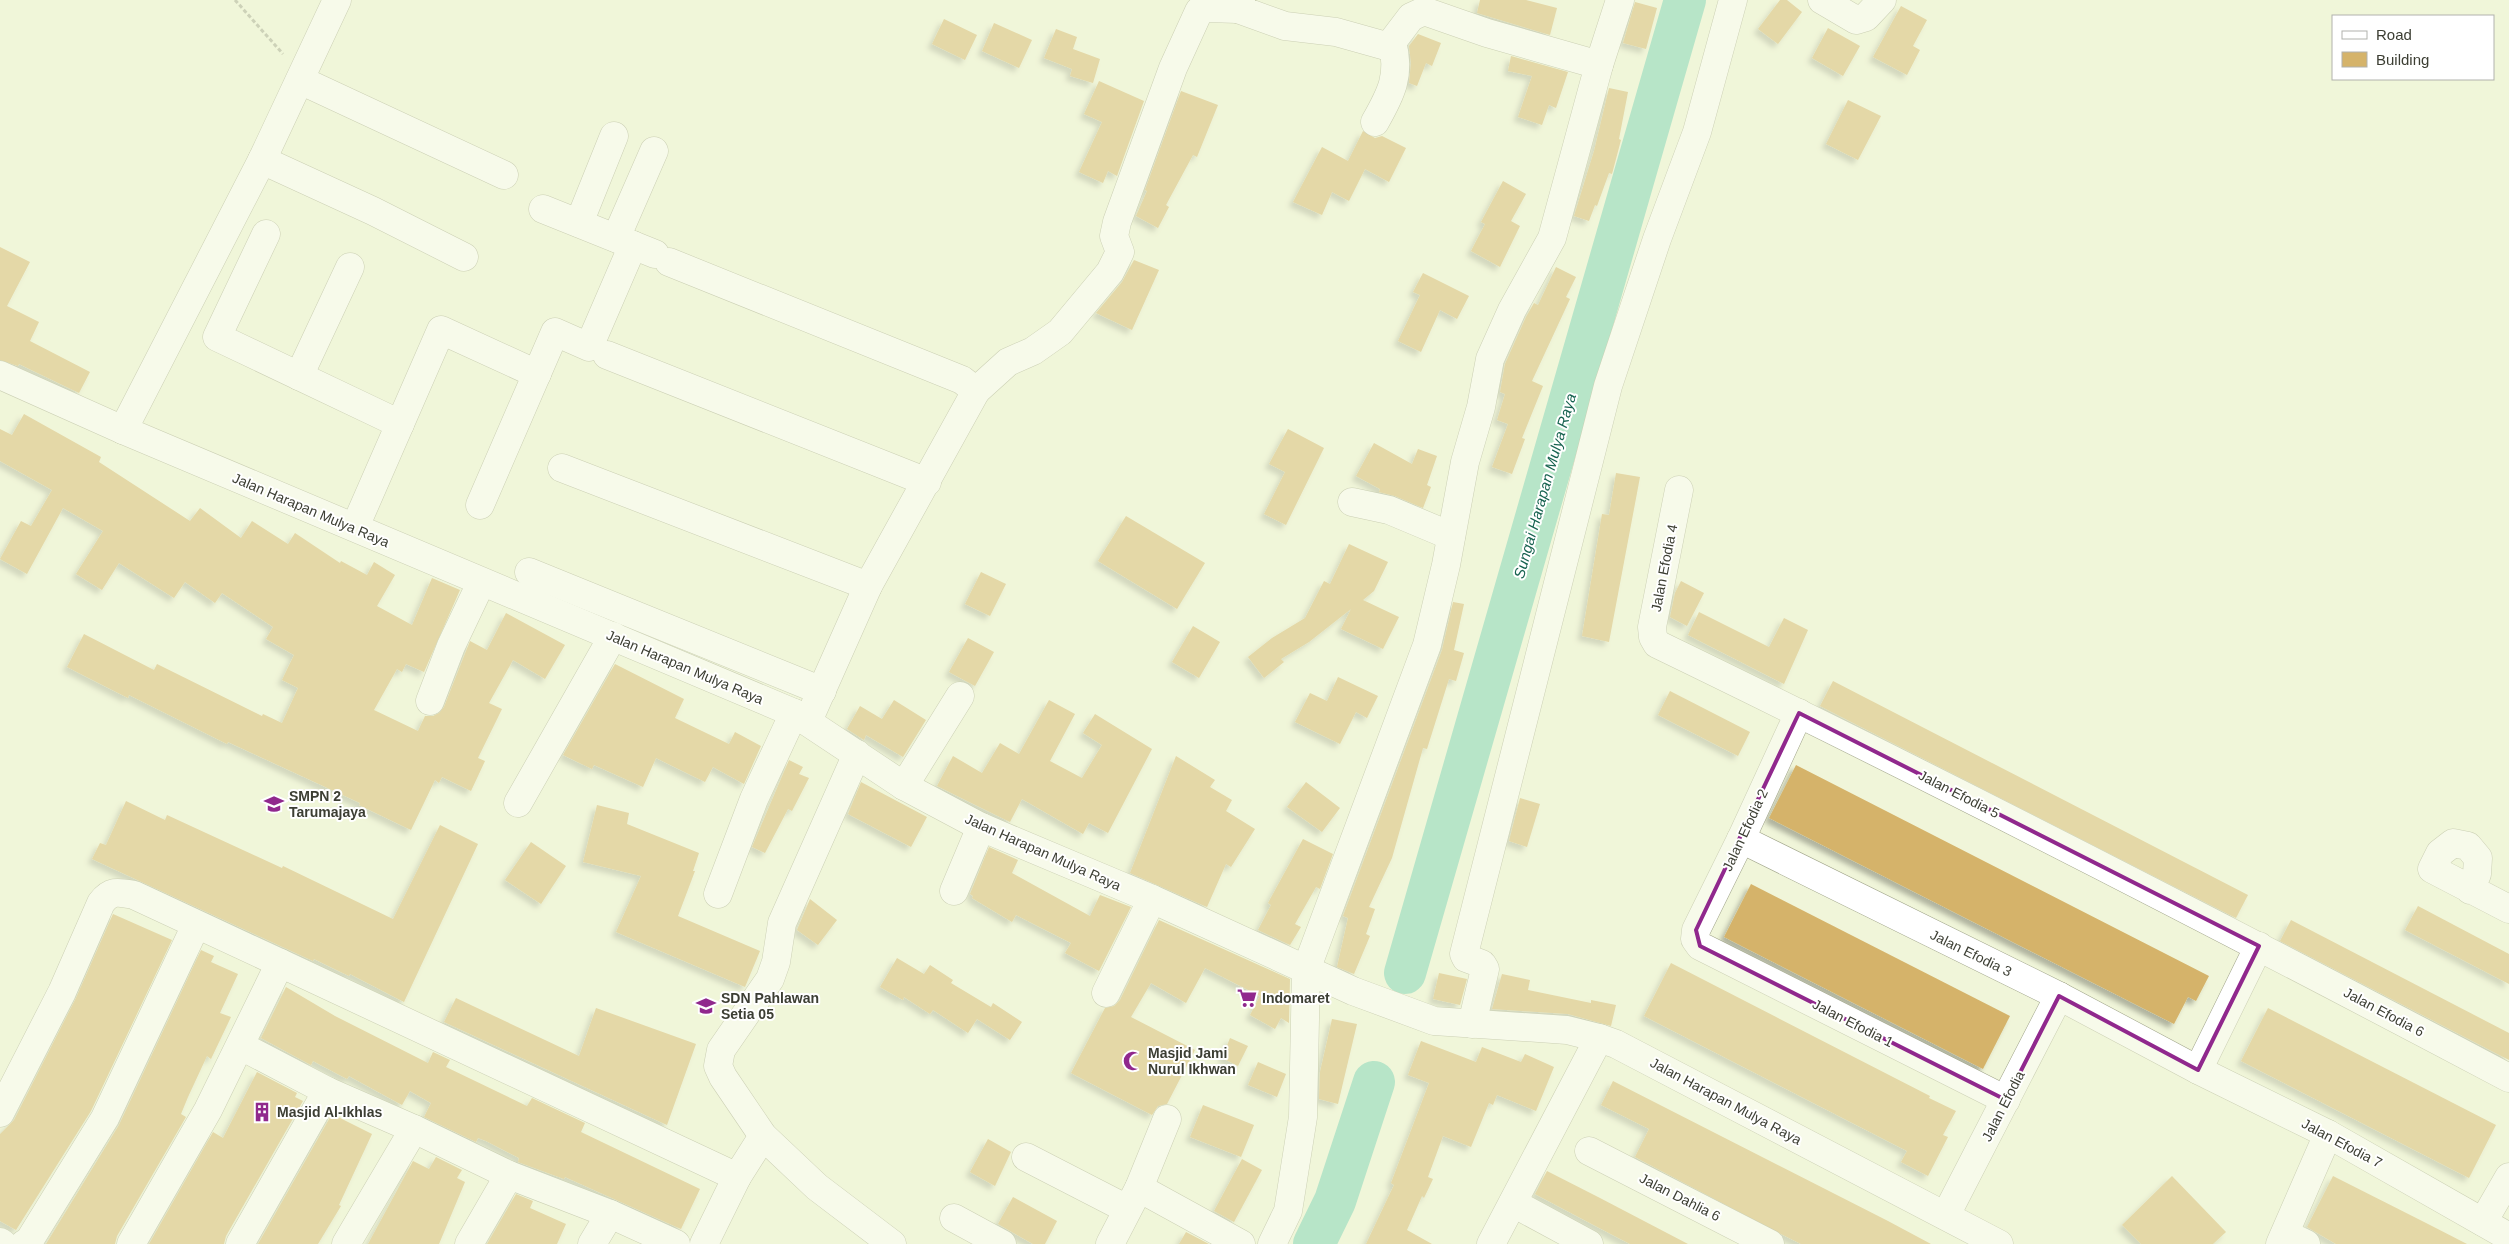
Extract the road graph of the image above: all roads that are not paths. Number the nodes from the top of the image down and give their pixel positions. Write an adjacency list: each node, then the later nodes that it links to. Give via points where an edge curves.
1 (337, 0): 9 (street)
2 (1620, 0): 8 (street)
3 (1733, 0): 62 (street, via 1697,132 1608,386 1558,582 1464,954 1485,969)
4 (1822, 0): 5 (street, via 1856,20 1866,17)
5 (1882, 0)
6 (1240, 4): 7 (street, via 1285,26 1336,32 1382,46); 25 (street, via 1199,11 1173,68 1117,222 1114,236 1120,252 1114,266 1060,332 1008,362)
7 (1392, 42): 8 (street, via 1411,17 1424,11); 10 (street, via 1397,61 1394,80)
8 (1599, 65): 34 (street, via 1552,238 1512,310 1490,359 1481,407 1464,462)
9 (300, 80): 13 (street); 14 (street)
10 (1375, 122)
11 (614, 136): 16 (street)
12 (654, 151): 18 (street)
13 (262, 160): 19 (street); 27 (street)
14 (504, 175)
15 (543, 209): 16 (street)
16 (579, 223): 18 (street)
17 (266, 234): 24 (street, via 218,337)
18 (643, 250): 22 (street, via 589,347 555,332); 25 (street, via 962,380)
19 (464, 257)
20 (350, 267): 24 (street)
21 (607, 354): 29 (street)
22 (537, 374): 26 (street, via 441,330); 32 (street)
23 (0, 375): 27 (street, Jalan Harapan Mulya Raya)
24 (299, 376): 26 (street)
25 (976, 391): 29 (street)
26 (400, 424): 33 (street)
27 (123, 430): 33 (street, Jalan Harapan Mulya Raya)
28 (562, 468): 37 (street)
29 (927, 482): 37 (street)
30 (1678, 490): 39 (street, Jalan Efodia 4, via 1652,627)
31 (1352, 502): 34 (street, via 1388,510)
32 (480, 505)
33 (354, 527): 36 (street, Jalan Harapan Mulya Raya)
34 (1451, 536): 59 (street, via 1427,645)
35 (529, 572): 40 (street)
36 (481, 583): 38 (street, Jalan Harapan Mulya Raya); 42 (street, via 448,653)
37 (868, 586): 40 (street)
38 (613, 636): 44 (street, Jalan Harapan Mulya Raya); 47 (street)
39 (1657, 644): 43 (street, Jalan Efodia 5)
40 (822, 691): 44 (street)
41 (960, 696): 46 (street)
42 (430, 701)
43 (1799, 713): 49 (street, Jalan Efodia 2); 57 (street, Jalan Efodia 5)
44 (801, 717): 45 (street, Jalan Harapan Mulya Raya); 52 (street, via 754,799)
45 (857, 754): 46 (street, Jalan Harapan Mulya Raya); 73 (street, via 782,923 770,979 721,1050 718,1066 723,1077)
46 (904, 786): 48 (street, Jalan Harapan Mulya Raya)
47 (518, 802)
48 (981, 827): 51 (street); 53 (street, Jalan Harapan Mulya Raya)
49 (1742, 839): 56 (street, Jalan Efodia 2, via 1696,930 1695,939); 61 (street, Jalan Efodia 3)
50 (2470, 890): 54 (street)
51 (954, 891)
52 (718, 894)
53 (1152, 899): 59 (street, Jalan Harapan Mulya Raya); 60 (street)
54 (2509, 909)
55 (196, 925): 58 (street); 69 (street, via 134,895 116,891 107,894 100,903 62,992); 89 (street, via 105,1118 30,1241)
56 (1700, 946): 68 (street, Jalan Efodia 1)
57 (2259, 946): 65 (street); 66 (street, Jalan Efodia 6)
58 (280, 963): 64 (street); 77 (street)
59 (1306, 970): 62 (street, Jalan Harapan Mulya Raya, via 1434,1021); 101 (street, via 1303,1117 1288,1210)
60 (1106, 993)
61 (2059, 996): 65 (street, Jalan Efodia 3); 68 (street, Jalan Efodia)
62 (1472, 1024): 63 (street, Jalan Harapan Mulya Raya, via 1567,1030)
63 (1599, 1038): 80 (street); 82 (street, Jalan Harapan Mulya Raya)
64 (241, 1046): 67 (street); 90 (street)
65 (2198, 1070): 72 (street, Jalan Efodia 7)
66 (2509, 1078)
67 (327, 1091): 71 (street); 91 (street)
68 (2006, 1100): 82 (street, Jalan Efodia)
69 (0, 1113)
70 (1167, 1120): 79 (street)
71 (414, 1129): 76 (street); 92 (street)
72 (2328, 1134): 84 (street, Jalan Efodia 7); 86 (street)
73 (763, 1136): 77 (street); 97 (street, via 817,1187)
74 (1589, 1150): 104 (street, Jalan Dahlia 6)
75 (1026, 1157): 79 (street)
76 (509, 1174): 81 (street); 93 (street)
77 (737, 1177): 96 (street)
78 (2509, 1177): 84 (street)
79 (1133, 1199): 99 (street); 100 (street)
80 (1513, 1203): 102 (street); 103 (street)
81 (610, 1214): 94 (street); 95 (street)
82 (1946, 1215): 105 (street, Jalan Harapan Mulya Raya)
83 (954, 1218): 98 (street)
84 (2483, 1222): 85 (street, Jalan Efodia 7)
85 (2509, 1237)
86 (2290, 1241)
87 (0, 1242): 88 (street)
88 (3, 1244)
89 (24, 1244)
90 (131, 1244)
91 (240, 1244)
92 (346, 1244)
93 (469, 1244)
94 (592, 1244)
95 (676, 1244)
96 (704, 1244)
97 (892, 1244)
98 (1002, 1244)
99 (1110, 1244)
100 (1241, 1244)
101 (1272, 1244)
102 (1491, 1244)
103 (1589, 1244)
104 (1770, 1244)
105 (1999, 1244)

